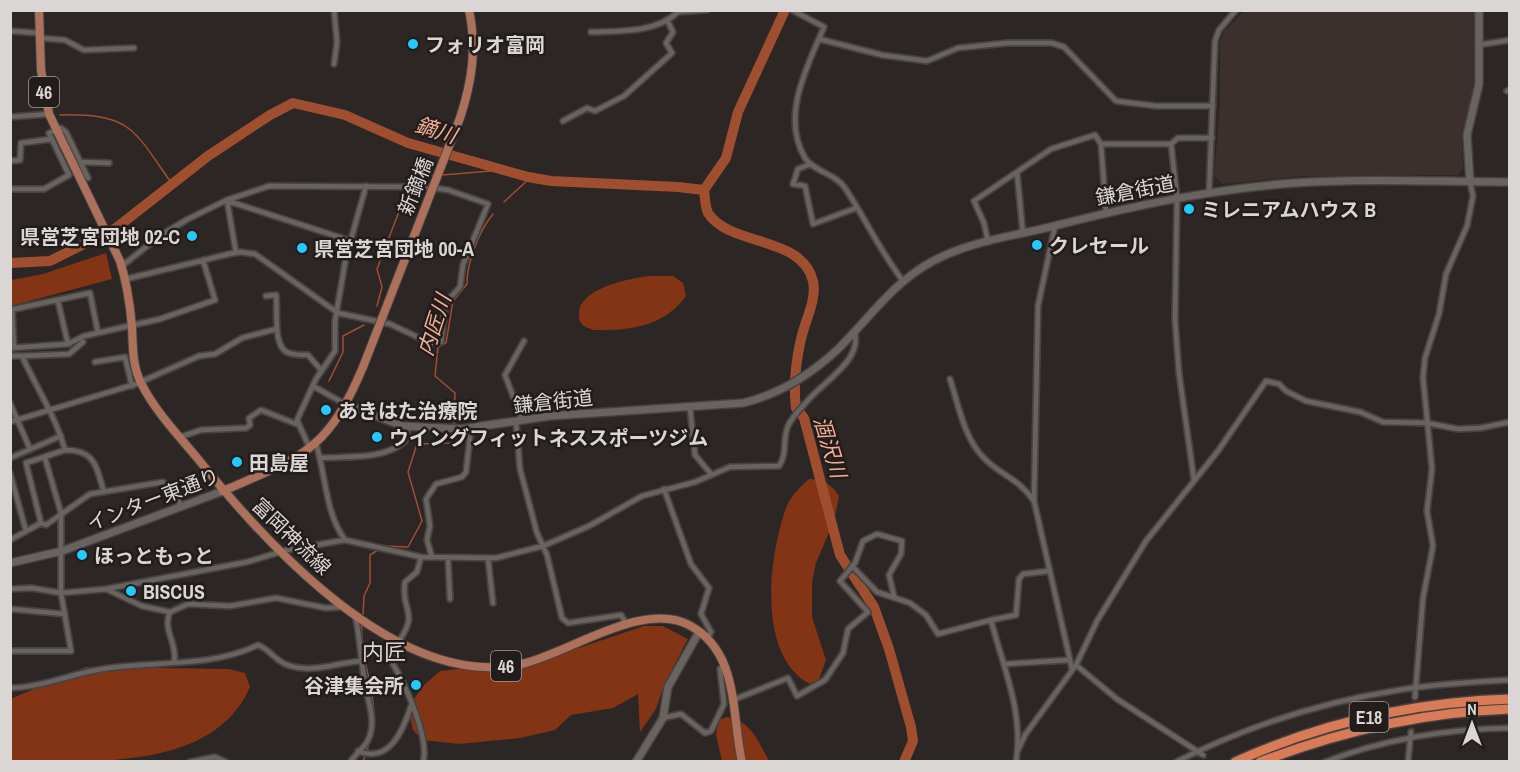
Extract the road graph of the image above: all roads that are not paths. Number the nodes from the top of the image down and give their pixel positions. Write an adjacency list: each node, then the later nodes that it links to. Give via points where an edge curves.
1 (39, 10): 13 (main road, 富岡神流線 / 46)
2 (334, 10): 18 (street)
3 (469, 10): 68 (main road, 新鏑橋, bridge, via 474,35 473,65 460,118)
4 (707, 10): 9 (street)
5 (792, 10): 14 (street, via 824,27)
6 (1236, 10): 19 (street, via 1215,41)
7 (1479, 10): 16 (street)
8 (677, 11): 9 (street); 10 (street)
9 (696, 11)
10 (668, 22): 12 (street, via 638,31); 22 (street, via 673,32 666,43 672,53 624,96)
11 (10, 31): 13 (street)
12 (591, 32)
13 (40, 35): 17 (street, via 65,40 84,50); 20 (main road, 富岡神流線 / 46, via 44,97)
14 (819, 39): 19 (street, via 918,61 958,48 1052,43 1064,48 1116,101); 31 (street, via 796,104 801,147)
15 (1509, 40): 16 (street)
16 (1478, 45): 34 (street, via 1479,84 1467,135)
17 (134, 48)
18 (334, 64)
19 (1213, 106): 24 (street)
20 (49, 114): 21 (street); 23 (main road, 富岡神流線 / 46)
21 (10, 117)
22 (563, 121)
23 (56, 130): 25 (street, via 50,133); 29 (street, via 66,132); 49 (main road, 富岡神流線 / 46)
24 (1212, 138): 27 (street, via 1178,138); 38 (street)
25 (51, 139): 28 (street, via 21,143 20,160); 37 (street, via 69,175 44,189)
26 (1101, 144): 27 (street); 32 (street, via 1095,135 1078,139 1051,148); 42 (street)
27 (1171, 144): 39 (street)
28 (10, 161)
29 (81, 162): 30 (street); 33 (street)
30 (109, 163)
31 (811, 164): 41 (street, via 836,178); 41 (street, via 798,169 793,184 805,186 813,224)
32 (1017, 172): 44 (street); 46 (street, via 974,201)
33 (88, 178)
34 (1470, 182): 35 (street, 鎌倉街道); 38 (street, 鎌倉街道, via 1312,182); 82 (street, via 1473,196 1467,226 1446,274 1425,358)
35 (1509, 182)
36 (366, 186): 40 (street, via 278,185); 45 (street); 55 (street, via 447,190 488,204 463,265 460,287 449,299 441,342 430,343 390,324)
37 (10, 189)
38 (1209, 193): 39 (street, 鎌倉街道)
39 (1177, 198): 42 (street, 鎌倉街道); 96 (street, via 1175,321)
40 (227, 200): 45 (street); 47 (street); 49 (street, via 161,235)
41 (856, 208): 51 (street)
42 (1106, 212): 43 (street, 鎌倉街道)
43 (1055, 226): 44 (street, 鎌倉街道); 100 (street, via 1038,306)
44 (1023, 234): 46 (street, 鎌倉街道)
45 (351, 241): 55 (street)
46 (988, 242): 51 (street, 鎌倉街道, via 934,260)
47 (236, 252): 48 (street); 55 (street, via 255,254)
48 (203, 260): 50 (street); 56 (street, via 215,300)
49 (121, 264): 50 (main road, 富岡神流線 / 46)
50 (126, 279): 56 (main road, 富岡神流線 / 46)
51 (903, 281): 59 (street, 鎌倉街道)
52 (266, 296): 58 (street, via 276,295)
53 (58, 301): 54 (street); 60 (street, via 90,293); 63 (street)
54 (11, 310): 57 (street)
55 (338, 313): 69 (street, via 335,351)
56 (132, 326): 60 (street); 71 (main road, 富岡神流線 / 46, via 134,362)
57 (12, 328): 64 (street)
58 (276, 329): 69 (street, via 280,347 287,353 308,355); 71 (street, via 242,338 215,354 199,356)
59 (854, 332): 76 (street, 鎌倉街道, via 816,369 766,397); 95 (street, via 854,354 788,426 785,457 779,466 730,467)
60 (98, 333): 63 (street)
61 (524, 341): 79 (street, via 505,375)
62 (82, 342): 66 (street, via 69,354)
63 (68, 344): 64 (street)
64 (12, 348)
65 (10, 356): 66 (street)
66 (22, 356): 77 (street)
67 (95, 362): 72 (street, via 125,357)
68 (363, 367): 75 (main road, インター東通り)
69 (321, 370): 73 (street)
70 (950, 379): 100 (street, via 975,448 996,469 1019,482)
71 (141, 383): 72 (street); 87 (main road, 富岡神流線 / 46)
72 (132, 386): 77 (street)
73 (313, 386): 75 (street); 83 (street, via 298,414)
74 (10, 403): 78 (street)
75 (347, 405): 84 (street, 鎌倉街道); 88 (main road, インター東通り)
76 (690, 408): 79 (street, 鎌倉街道); 95 (street, via 695,455)
77 (50, 411): 78 (street); 86 (street)
78 (19, 419): 80 (street); 89 (street)
79 (519, 421): 85 (street, 鎌倉街道); 107 (street, via 520,469)
80 (10, 422)
81 (1509, 422): 82 (street, via 1458,429)
82 (1427, 423): 96 (street, via 1383,422 1360,412 1306,401 1279,384 1266,381); 141 (street, via 1432,469 1427,511 1433,546 1423,597)
83 (299, 425): 87 (street, via 261,410 249,418 246,428 201,430); 88 (street)
84 (409, 427): 85 (street, 鎌倉街道); 93 (street, via 405,441 393,449)
85 (471, 428): 111 (street, via 466,472 462,477 436,484 426,499 430,526 427,540)
86 (61, 436): 89 (street); 90 (street)
87 (180, 437): 98 (main road, 富岡神流線 / 46)
88 (313, 446): 93 (street); 98 (main road, インター東通り, via 283,465)
89 (30, 449): 91 (street)
90 (65, 450): 92 (street); 99 (street, via 79,450 94,461)
91 (10, 458)
92 (45, 458): 102 (street); 103 (street, via 26,463)
93 (322, 458): 106 (street, via 330,509)
94 (10, 473): 104 (street)
95 (711, 474): 97 (street)
96 (1194, 480): 139 (street, via 1146,541)
97 (664, 489): 107 (street, via 626,503 589,526); 131 (street, via 691,564 709,588 700,614 711,632)
98 (223, 490): 101 (street, インター東通り); 109 (main road, 富岡神流線 / 46)
99 (104, 492): 101 (street, via 162,482 177,495); 102 (street, via 90,494)
100 (1034, 501): 116 (street)
101 (180, 505): 108 (street, インター東通り)
102 (61, 513): 103 (street, via 46,525); 108 (street)
103 (41, 523): 104 (street)
104 (26, 531): 105 (street)
105 (10, 540)
106 (345, 540): 109 (street); 110 (street)
107 (543, 546): 113 (street); 129 (street, via 562,618 568,623 621,615)
108 (62, 551): 114 (street, インター東通り); 119 (street)
109 (279, 553): 117 (street); 123 (main road, 富岡神流線 / 46)
110 (421, 556): 111 (street); 132 (street, via 417,572 405,582 403,597 410,623)
111 (432, 557): 112 (street)
112 (448, 558): 113 (street); 121 (street)
113 (488, 558): 122 (street)
114 (10, 562)
115 (852, 566): 120 (street, via 877,592); 120 (street, via 862,541 877,534 902,541 901,554 890,575); 145 (street, via 840,580 868,612 848,629 843,653 825,680 797,696 788,678)
116 (1049, 571): 128 (street, via 1023,574 1019,579 1016,615); 134 (street)
117 (106, 589): 119 (street); 125 (street, via 142,606)
118 (10, 590): 119 (street, via 32,588)
119 (61, 593): 127 (street)
120 (894, 596): 128 (street, via 926,615 938,634)
121 (450, 599)
122 (493, 603)
123 (344, 605): 125 (street, via 333,609 276,598 230,606 188,604); 126 (main road, 富岡神流線 / 46)
124 (10, 609): 127 (street)
125 (170, 612): 136 (street, via 167,624 175,648)
126 (355, 613): 132 (main road, 富岡神流線 / 46); 135 (street)
127 (66, 614): 133 (street, via 71,651)
128 (991, 620): 137 (street)
129 (627, 625): 130 (main road, 富岡神流線 / 46, via 669,619); 132 (main road, 富岡神流線 / 46, via 555,653 507,666 452,663)
130 (699, 632): 131 (main road, 富岡神流線 / 46); 148 (street, via 668,687)
131 (707, 638): 138 (main road, 富岡神流線 / 46)
132 (399, 642): 146 (street, via 393,664)
133 (10, 651)
134 (1069, 660): 137 (street); 139 (street)
135 (363, 661): 136 (street, via 313,669 287,665 258,645 223,657); 152 (street, via 371,725 368,740)
136 (174, 662): 142 (street, via 107,668 34,687)
137 (1004, 664): 151 (street, via 1011,682)
138 (725, 666): 145 (main road, 富岡神流線 / 46); 148 (street, via 720,669 724,704 711,731 705,733 681,714)
139 (1074, 667): 151 (street); 153 (street)
140 (1509, 680): 141 (street)
141 (1416, 687): 143 (street); 153 (street, via 1305,711)
142 (10, 688)
143 (1415, 697)
144 (1509, 699): 162 (highway, E18, via 1423,707 1365,718 1288,740)
145 (733, 700): 159 (main road, 富岡神流線 / 46)
146 (411, 706): 152 (street, via 385,752 372,756); 157 (street, via 424,748)
147 (1509, 709): 163 (highway, E18, via 1390,723 1323,739)
148 (663, 718): 158 (street)
149 (1509, 728): 150 (street)
150 (1410, 734): 164 (street); 165 (street)
151 (1018, 750): 160 (street)
152 (358, 751): 156 (street)
153 (1200, 753): 161 (street)
154 (190, 762): 155 (street, via 215,757)
155 (226, 762)
156 (350, 762)
157 (423, 762)
158 (636, 762)
159 (742, 762)
160 (1016, 762)
161 (1176, 762)
162 (1235, 762)
163 (1260, 762)
164 (1325, 762)
165 (1408, 762)

